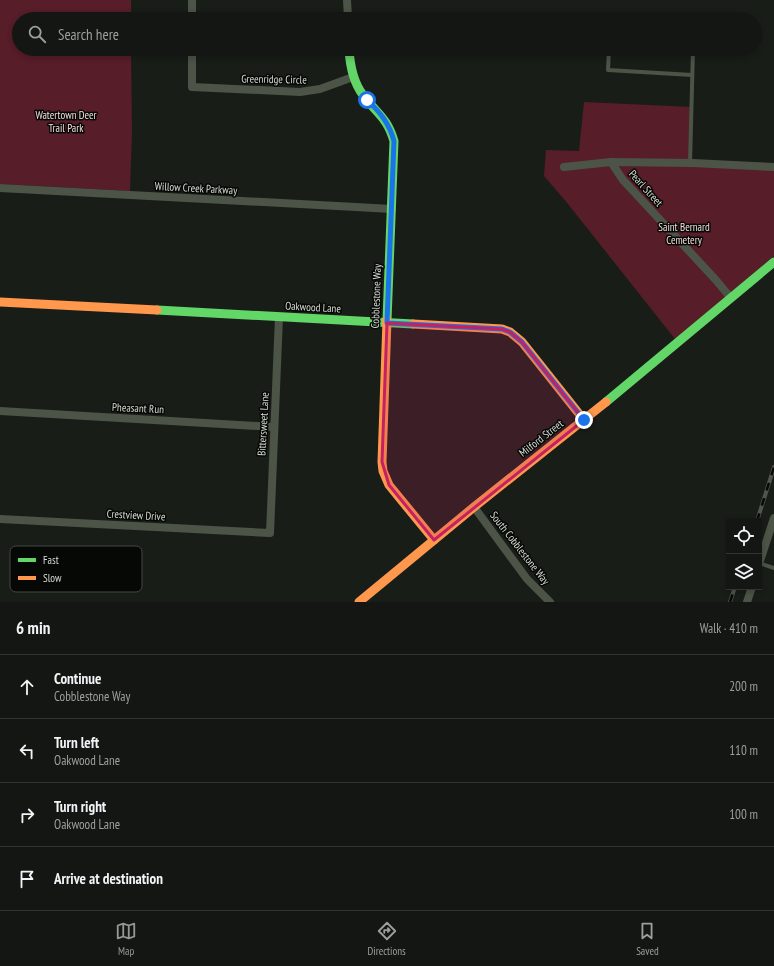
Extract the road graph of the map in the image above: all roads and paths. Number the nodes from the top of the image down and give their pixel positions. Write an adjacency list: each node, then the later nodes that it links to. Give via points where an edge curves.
1 (192, 0): 3 (street)
2 (347, 0): 4 (street)
3 (192, 12)
4 (348, 12)
5 (192, 56): 10 (street, Greenridge Circle, via 192,87 300,92 320,89)
6 (349, 56): 10 (street, Cobblestone Way)
7 (609, 56): 9 (lane, via 608,70)
8 (693, 56): 9 (lane)
9 (692, 75): 12 (lane)
10 (353, 77): 16 (street, Cobblestone Way, via 367,100 381,113 391,131 394,150)
11 (611, 162): 12 (street, Pearl Street); 13 (street, Pearl Street); 18 (street, Pearl Street, via 622,180)
12 (690, 163): 14 (street, Pearl Street)
13 (564, 167)
14 (774, 167)
15 (0, 188): 16 (street, Willow Creek Parkway)
16 (392, 209): 21 (street, Cobblestone Way)
17 (774, 262): 18 (street, Milford Street)
18 (731, 298): 23 (street, Milford Street)
19 (0, 302): 20 (street, Oakwood Lane)
20 (279, 317): 21 (street, Oakwood Lane); 24 (street, Bittersweet Lane)
21 (387, 323): 23 (street, Oakwood Lane, via 502,329 510,332 522,342); 29 (street, Cobblestone Way, via 383,471 389,485)
22 (0, 411): 24 (street, Pheasant Run)
23 (584, 420): 25 (street, Milford Street)
24 (274, 427): 28 (street, Bittersweet Lane)
25 (474, 507): 29 (street, Milford Street); 35 (street, South Cobblestone Way, via 527,578)
26 (774, 518): 30 (street)
27 (0, 519): 28 (street, Crestview Drive)
28 (270, 533)
29 (434, 540): 34 (street, Milford Street)
30 (762, 555)
31 (762, 565): 32 (lane)
32 (774, 568)
33 (751, 590): 36 (street)
34 (359, 602)
35 (550, 602)
36 (747, 602)

